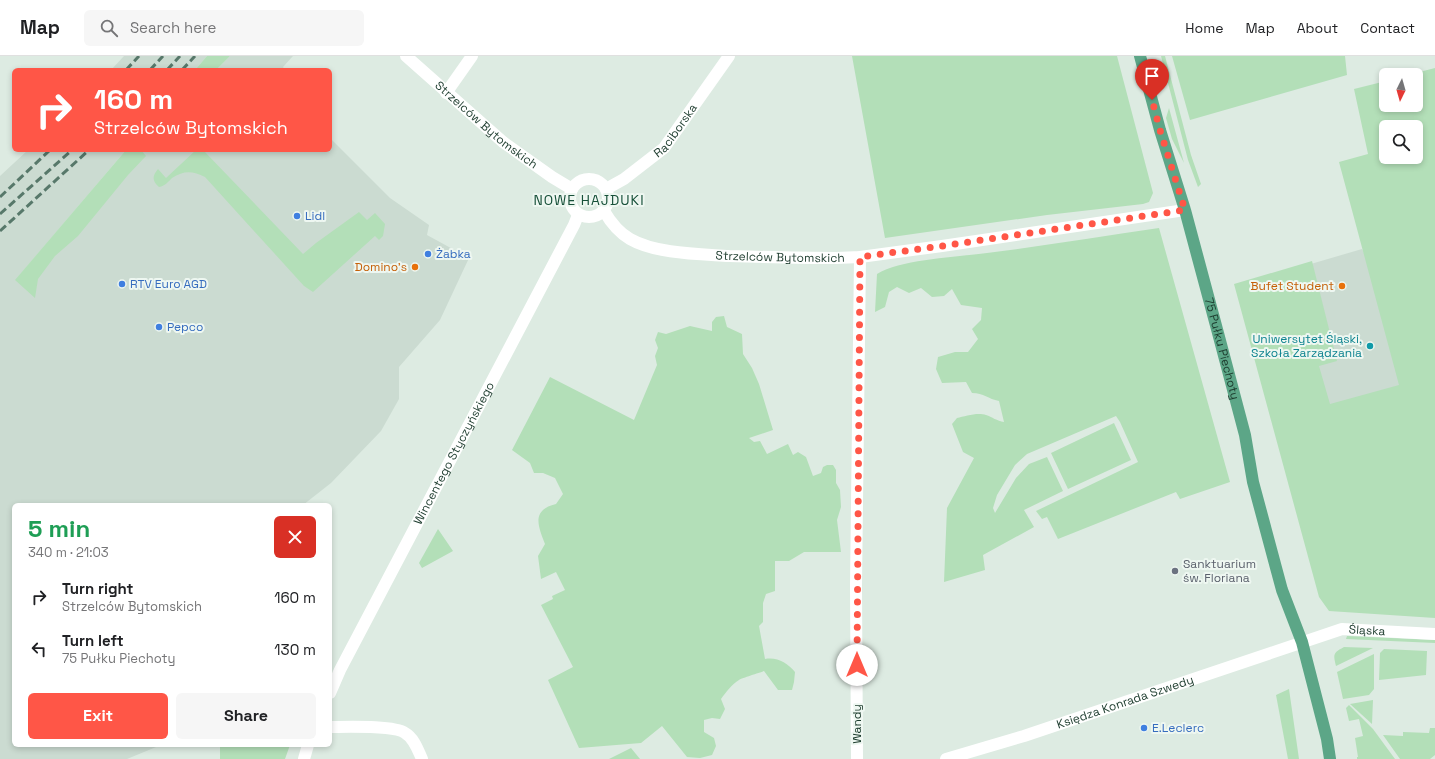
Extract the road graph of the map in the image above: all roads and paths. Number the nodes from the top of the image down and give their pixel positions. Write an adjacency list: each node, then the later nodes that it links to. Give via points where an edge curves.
1 (406, 56): 5 (street, Strzelców Bytomskich)
2 (472, 56): 5 (street)
3 (729, 56): 7 (street, Raciborska, via 664,148 624,179)
4 (1140, 56): 8 (main road, 75 Pułku Piechoty)
5 (446, 93): 6 (street, Strzelców Bytomskich, via 503,142)
6 (572, 189): 7 (street, via 582,180 589,179 596,180); 10 (street, via 570,203)
7 (606, 189): 9 (street, via 608,196)
8 (1185, 210): 11 (street, Strzelców Bytomskich); 13 (main road, 75 Pułku Piechoty, via 1245,435 1253,482 1280,583)
9 (604, 211): 10 (street, via 587,218); 11 (street, Strzelców Bytomskich, via 625,236 660,249 689,254 760,257)
10 (578, 215): 14 (street, Wincentego Styczyńskiego)
11 (860, 257): 17 (street, Wandy, via 856,586)
12 (1435, 634): 13 (street, Śląska, via 1342,629)
13 (1302, 642): 18 (street, Księdza Konrada Szwedy, via 1024,736); 19 (main road, 75 Pułku Piechoty)
14 (332, 688)
15 (332, 727): 16 (street, via 392,729 404,732 412,739)
16 (422, 759)
17 (857, 759)
18 (946, 759)
19 (1330, 759)

